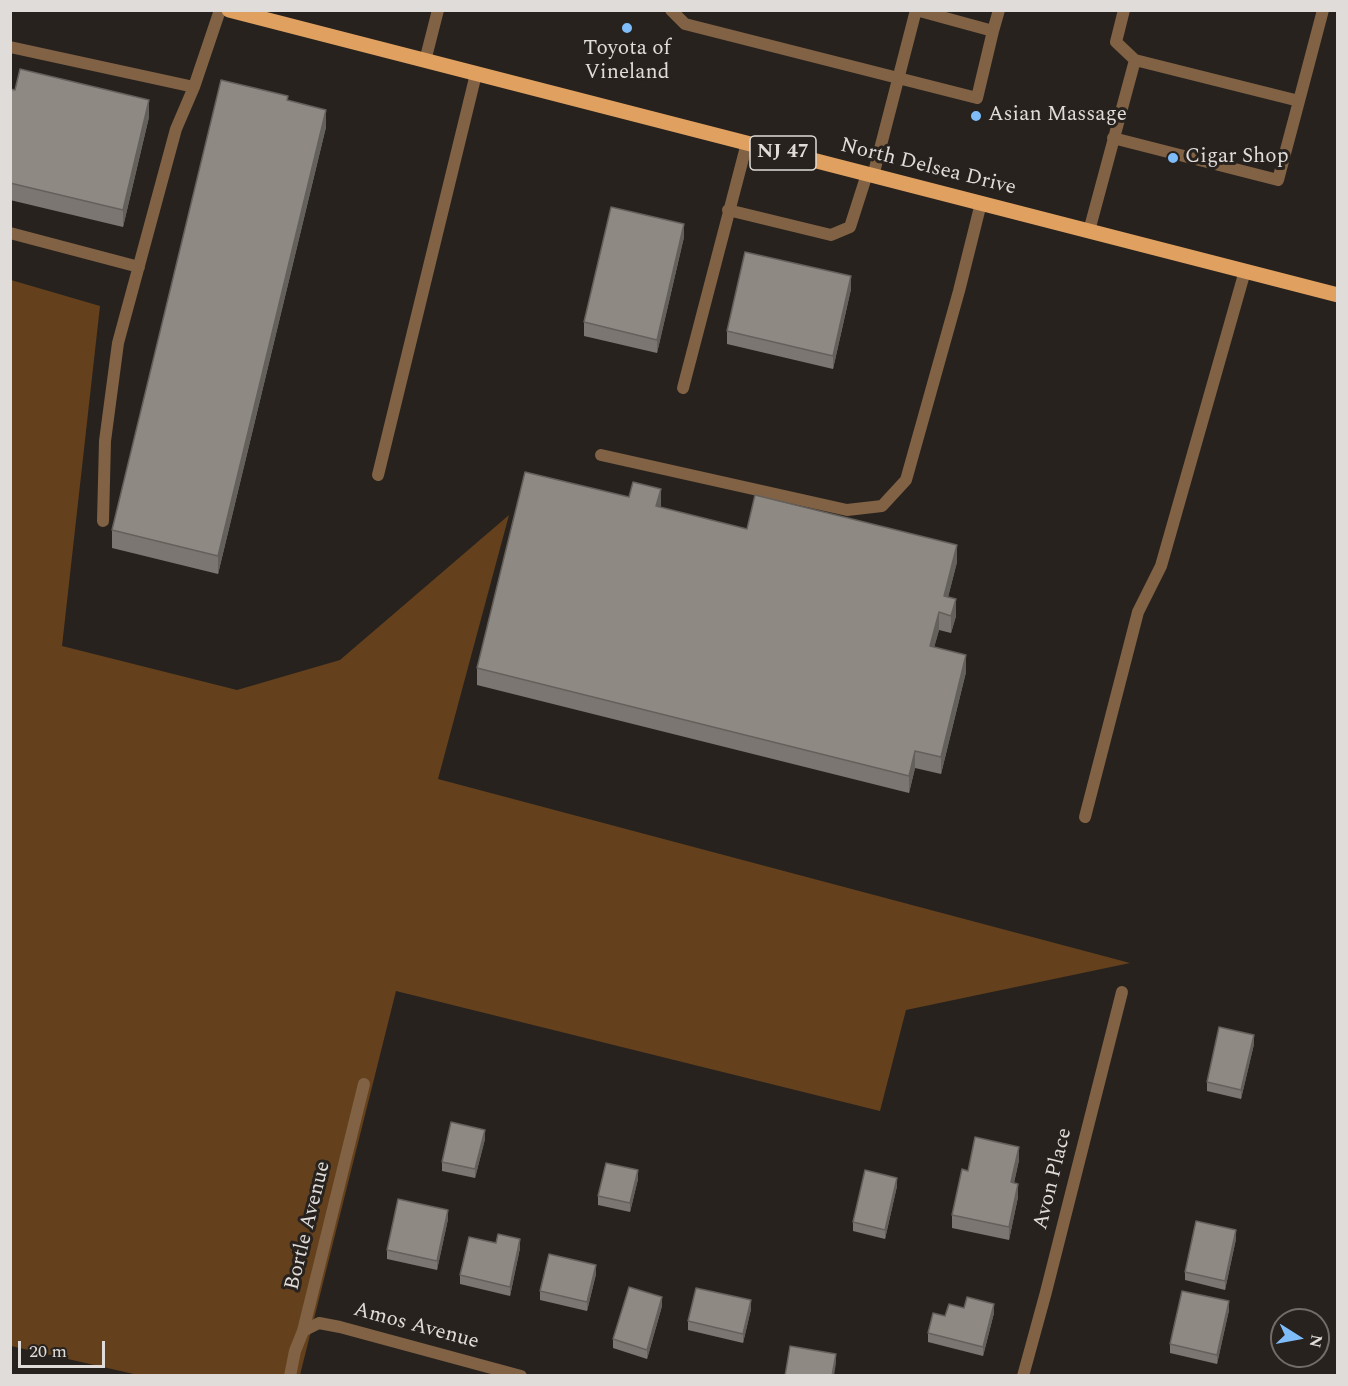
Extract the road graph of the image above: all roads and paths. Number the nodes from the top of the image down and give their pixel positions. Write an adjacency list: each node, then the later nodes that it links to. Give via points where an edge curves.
1 (220, 10): 15 (street)
2 (229, 10): 12 (main road, North Delsea Drive / NJ 47)
3 (438, 10): 12 (street)
4 (671, 10): 14 (street, via 685,24)
5 (999, 10): 9 (street)
6 (1124, 10): 11 (street, via 1116,42)
7 (1323, 10): 16 (street)
8 (916, 11): 9 (street); 14 (street)
9 (993, 31): 14 (street, via 976,98)
10 (10, 47): 15 (street)
11 (1135, 60): 16 (street); 17 (street)
12 (425, 61): 13 (main road, North Delsea Drive / NJ 47)
13 (476, 74): 18 (main road, North Delsea Drive / NJ 47); 29 (street)
14 (899, 79): 19 (street)
15 (194, 87): 24 (street, via 176,129)
16 (1299, 101): 17 (street, via 1278,180)
17 (1113, 138): 22 (street)
18 (747, 143): 19 (main road, North Delsea Drive / NJ 47); 21 (street)
19 (870, 175): 20 (main road, North Delsea Drive / NJ 47); 21 (street, via 850,227 831,235)
20 (981, 203): 22 (main road, North Delsea Drive / NJ 47); 28 (street, via 906,480 882,506 847,510)
21 (728, 210): 27 (street)
22 (1089, 231): 25 (main road, North Delsea Drive / NJ 47)
23 (10, 233): 24 (street)
24 (139, 267): 30 (street, via 118,343 105,441)
25 (1245, 271): 26 (main road, North Delsea Drive / NJ 47); 31 (street, via 1161,566 1138,612)
26 (1338, 295)
27 (682, 388)
28 (601, 455)
29 (378, 475)
30 (103, 520)
31 (1084, 817)
32 (1122, 992): 37 (street, Avon Place)
33 (364, 1084): 34 (street, Bortle Avenue)
34 (303, 1331): 35 (street, Bortle Avenue); 36 (street, Amos Avenue, via 319,1323 340,1327)
35 (290, 1376)
36 (521, 1376)
37 (1023, 1376)

